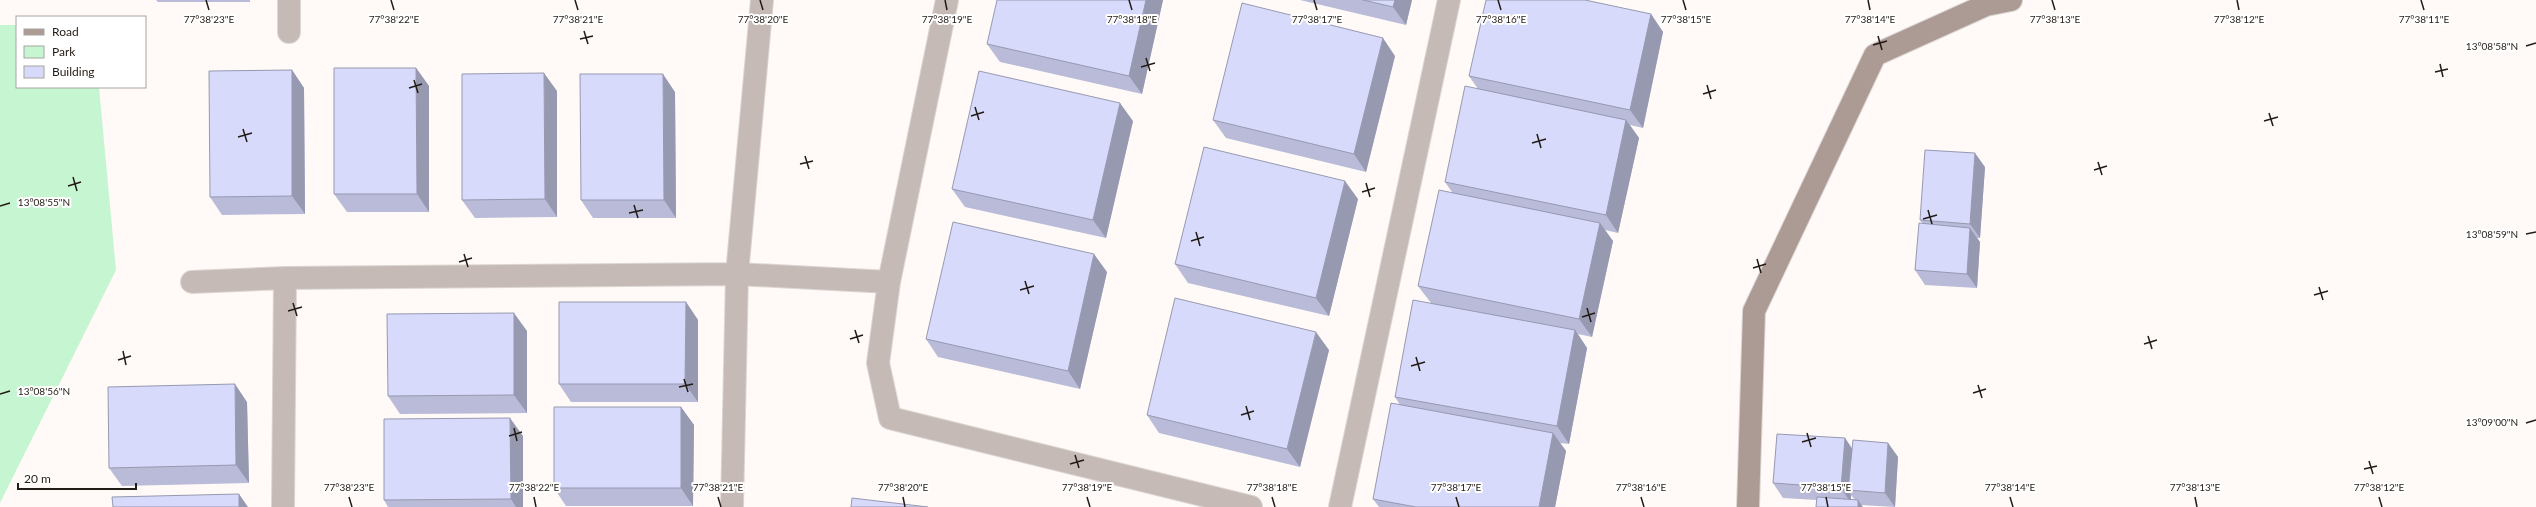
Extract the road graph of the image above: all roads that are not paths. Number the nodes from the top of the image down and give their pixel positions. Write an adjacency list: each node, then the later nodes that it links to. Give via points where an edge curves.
1 (289, 0): 6 (street)
2 (762, 0): 7 (street)
3 (947, 0): 10 (street)
4 (1450, 0): 14 (street)
5 (2011, 0): 15 (street, via 1986,6 1875,55 1754,311)
6 (289, 32)
7 (737, 274): 8 (street); 10 (street); 12 (street)
8 (285, 278): 9 (street); 11 (street)
9 (192, 282)
10 (889, 282): 13 (street, via 878,363 890,418)
11 (282, 507)
12 (732, 507)
13 (1251, 507)
14 (1340, 507)
15 (1748, 507)

